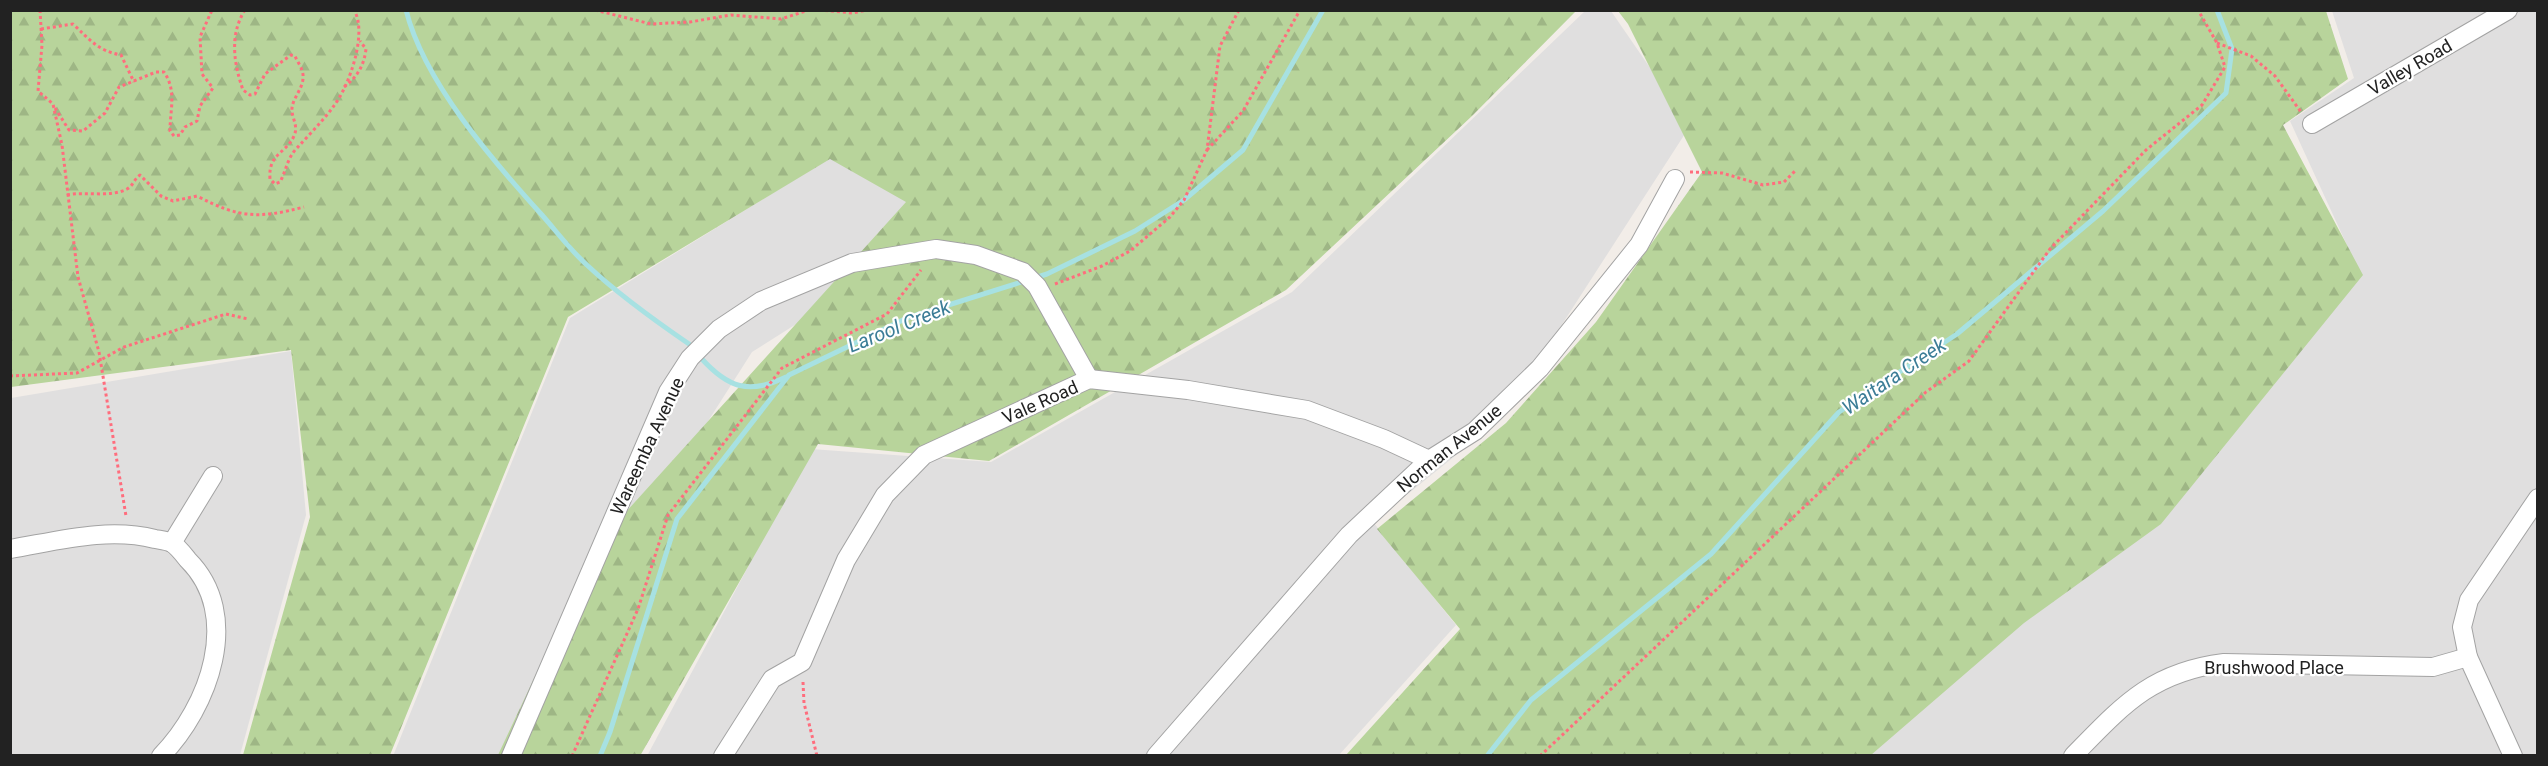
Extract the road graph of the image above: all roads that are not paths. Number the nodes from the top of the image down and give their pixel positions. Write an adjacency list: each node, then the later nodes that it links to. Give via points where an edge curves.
1 (2508, 10): 2 (street, Valley Road)
2 (2312, 123)
3 (1675, 179): 5 (street, Norman Avenue, via 1639,245 1540,368 1475,431)
4 (1089, 379): 5 (street, Vale Road, via 1188,390 1307,410); 12 (street, Wareemba Avenue, via 1038,288 1017,269 976,255 936,249 852,262 761,301 719,328 690,358 668,392); 13 (street, Vale Road, via 924,454 885,495 846,560 802,662 772,679)
5 (1429, 460): 14 (street, Norman Avenue, via 1349,535)
6 (213, 476): 8 (street)
7 (2538, 498): 10 (street, via 2469,600 2462,627)
8 (172, 543): 9 (street, via 133,533 92,535); 11 (street, via 199,571 213,597 216,645 205,692 179,737)
9 (10, 549)
10 (2468, 657): 15 (street, Brushwood Place, via 2433,667 2224,663 2194,667 2166,677 2135,696); 16 (street)
11 (161, 756)
12 (511, 756)
13 (723, 756)
14 (1156, 756)
15 (2073, 756)
16 (2513, 756)

